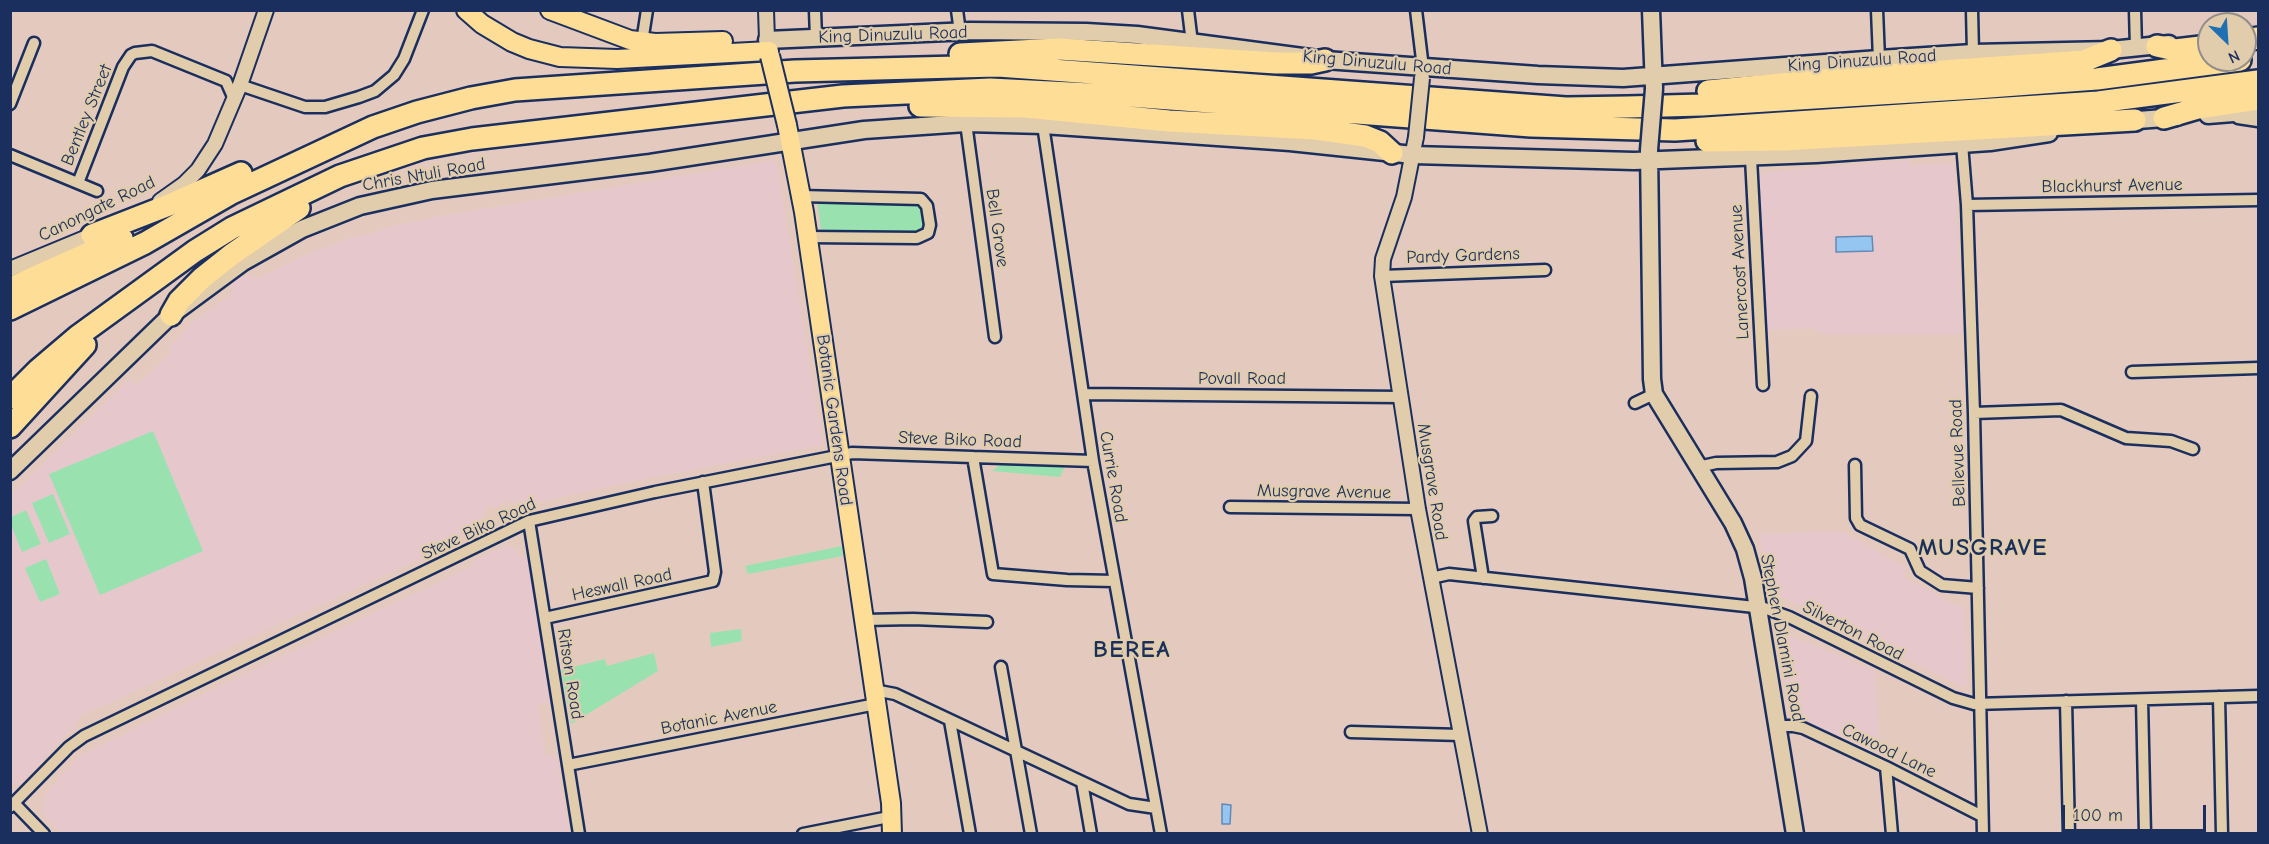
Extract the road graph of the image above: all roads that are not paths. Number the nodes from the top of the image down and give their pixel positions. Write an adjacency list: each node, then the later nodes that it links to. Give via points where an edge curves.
1 (266, 10): 33 (street, Canongate Road, via 246,68)
2 (423, 10): 33 (street, via 404,59 394,75 375,91 325,107 305,108)
3 (466, 10): 24 (main road, King Dinuzulu Road, via 512,42 560,57 617,59)
4 (550, 10): 18 (main road, King Dinuzulu Road, via 614,36)
5 (647, 10): 18 (street)
6 (766, 10): 24 (street)
7 (815, 10): 16 (street)
8 (957, 10): 15 (street)
9 (1188, 10): 20 (street)
10 (1416, 10): 31 (street)
11 (1651, 10): 34 (main road, Stephen Dlamini Road)
12 (1877, 10): 27 (street)
13 (1972, 10): 26 (street)
14 (2135, 10): 23 (street)
15 (960, 32): 16 (main road, King Dinuzulu Road); 20 (main road, King Dinuzulu Road, via 1086,32)
16 (816, 38): 24 (main road, King Dinuzulu Road)
17 (2197, 39): 21 (main road, King Dinuzulu Road)
18 (642, 42): 24 (main road, King Dinuzulu Road)
19 (34, 43): 38 (street)
20 (1192, 43): 28 (main road, King Dinuzulu Road)
21 (2157, 46): 22 (highway, via 2175,50); 23 (main road, King Dinuzulu Road)
22 (2197, 47)
23 (2136, 48): 25 (main road, King Dinuzulu Road)
24 (768, 49): 47 (main road, Botanic Gardens Road, bridge)
25 (2111, 50): 26 (main road, King Dinuzulu Road); 37 (highway, via 2084,62 1843,78 1706,92 1554,95)
26 (1973, 53): 27 (main road, King Dinuzulu Road)
27 (1878, 59): 34 (main road, King Dinuzulu Road)
28 (1325, 60): 30 (highway, via 1276,63 1059,49 838,61); 31 (main road, King Dinuzulu Road)
29 (2197, 66): 37 (highway, via 2097,79 1726,104 1566,108)
30 (795, 71): 37 (highway, via 1031,68); 52 (highway, via 515,90 417,112)
31 (1423, 73): 34 (main road, King Dinuzulu Road, via 1623,78); 49 (street, Musgrave Road, bridge, via 1416,137)
32 (2259, 81): 46 (highway, via 2098,102 1676,130)
33 (233, 83): 55 (street, Bentley Street, via 152,51 131,56 123,66); 61 (street, Canongate Road, via 234,99 215,144 198,170 160,201)
34 (1654, 83): 51 (main road, Stephen Dlamini Road, bridge)
35 (808, 99): 46 (highway, via 1030,90); 49 (highway, via 850,106 1025,106 1136,118 1315,129 1365,136); 54 (highway, via 472,139 423,148)
36 (2259, 99): 41 (highway)
37 (1504, 102)
38 (10, 104)
39 (2259, 111): 40 (main road)
40 (2222, 115): 41 (main road); 43 (street)
41 (2164, 117): 42 (main road)
42 (2134, 120): 46 (highway, via 1741,141 1571,135); 48 (main road)
43 (2259, 121)
44 (966, 123): 45 (main road); 47 (main road); 70 (street, Bell Grove)
45 (1043, 125): 49 (main road); 74 (street, Currie Road)
46 (1531, 126)
47 (789, 133): 57 (main road, Botanic Gardens Road); 68 (main road, Chris Ntuli Road, via 651,163 432,190 360,206 273,244)
48 (1962, 144): 53 (main road); 60 (street, Bellevue Road)
49 (1403, 154): 51 (main road); 65 (street, Musgrave Road, via 1404,197 1383,260)
50 (10, 155): 55 (street)
51 (1648, 155): 53 (main road); 75 (main road, Stephen Dlamini Road)
52 (307, 156): 59 (highway); 61 (highway, via 261,165)
53 (1751, 158): 73 (street, Lanercost Avenue)
54 (340, 176): 68 (highway, via 209,272 178,301); 69 (highway, via 232,228)
55 (78, 183): 56 (street)
56 (97, 191)
57 (801, 196): 62 (main road, Botanic Gardens Road); 62 (street, via 913,198 924,201 928,209 929,231 917,238)
58 (2259, 200): 60 (street, Blackhurst Avenue)
59 (207, 205): 66 (highway); 67 (highway, via 145,243)
60 (1966, 205): 80 (street, Bellevue Road)
61 (92, 235): 63 (street, Canongate Road)
62 (807, 237): 83 (main road, Botanic Gardens Road)
63 (10, 269)
64 (1545, 270): 65 (street, Pardy Gardens)
65 (1382, 276): 77 (street, Musgrave Road)
66 (10, 288)
67 (10, 309)
68 (171, 315): 88 (main road, Chris Ntuli Road)
69 (105, 318): 78 (highway, via 65,346); 81 (highway)
70 (995, 338)
71 (2259, 368): 72 (street)
72 (2132, 372)
73 (1763, 386)
74 (1083, 394): 77 (street, Povall Road); 85 (street, Currie Road)
75 (1654, 394): 79 (street); 87 (main road, Stephen Dlamini Road)
76 (1811, 396): 87 (street, via 1806,441 1792,456 1777,462)
77 (1400, 397): 91 (street, Musgrave Road)
78 (10, 398)
79 (1635, 403)
80 (1974, 413): 82 (street, via 2061,410 2126,438 2171,441); 97 (street, Bellevue Road)
81 (10, 427)
82 (2193, 448)
83 (839, 455): 84 (street, Steve Biko Road); 89 (street, Steve Biko Road); 100 (main road, Botanic Gardens Road)
84 (973, 458): 85 (street, Steve Biko Road); 96 (street, via 992,573)
85 (1093, 460): 96 (street, Currie Road)
86 (1855, 465): 97 (street, via 1856,518 1860,525 1910,549 1920,571 1942,585)
87 (1698, 467): 98 (main road, Stephen Dlamini Road, via 1743,542)
88 (10, 471)
89 (703, 482): 93 (street, Steve Biko Road); 99 (street, Heswall Road, via 713,581)
90 (1230, 507): 91 (street, Musgrave Avenue)
91 (1418, 509): 94 (street, Musgrave Road)
92 (1492, 516): 95 (street, via 1477,517 1474,521)
93 (530, 521): 99 (street, Ritson Road); 117 (street, Steve Biko Road, via 84,736)
94 (1431, 578): 95 (street, Silverton Road, via 1449,574); 112 (street, Musgrave Road)
95 (1483, 578): 98 (street, Silverton Road)
96 (1115, 581): 118 (street, Currie Road)
97 (1978, 588): 108 (street, Bellevue Road)
98 (1758, 607): 108 (street, Silverton Road, via 1789,617 1953,698); 110 (main road, Stephen Dlamini Road)
99 (545, 618): 114 (street, Ritson Road)
100 (864, 620): 101 (street); 104 (main road, Botanic Gardens Road)
101 (987, 622)
102 (1001, 667): 113 (street)
103 (2259, 696): 105 (street, Silverton Road)
104 (875, 697): 109 (street, Botanic Avenue, via 895,694); 114 (street, Botanic Avenue); 120 (main road, Botanic Gardens Road)
105 (2219, 697): 106 (street, Silverton Road); 135 (street)
106 (2142, 700): 107 (street, Silverton Road); 134 (street)
107 (2066, 701): 108 (street, Silverton Road); 133 (street)
108 (1981, 705): 119 (street, Bellevue Road)
109 (950, 721): 113 (street, Botanic Avenue); 125 (street)
110 (1778, 726): 115 (street, Cawood Lane, via 1799,727); 130 (main road, Stephen Dlamini Road)
111 (1351, 732): 112 (street)
112 (1461, 735): 129 (street, Musgrave Road)
113 (1016, 750): 116 (street, Botanic Avenue); 126 (street)
114 (568, 765): 122 (street, Ritson Road)
115 (1886, 767): 119 (street, Cawood Lane); 131 (street)
116 (1082, 782): 118 (street, Botanic Avenue, via 1129,804); 127 (street)
117 (12, 805): 121 (street)
118 (1156, 808): 128 (street, Currie Road)
119 (1982, 816): 132 (street, Bellevue Road)
120 (893, 817): 123 (street); 124 (main road, Botanic Gardens Road)
121 (44, 834)
122 (579, 834)
123 (803, 834)
124 (900, 834)
125 (970, 834)
126 (1031, 834)
127 (1091, 834)
128 (1161, 834)
129 (1480, 834)
130 (1795, 834)
131 (1892, 834)
132 (1983, 834)
133 (2069, 834)
134 (2145, 834)
135 (2222, 834)

